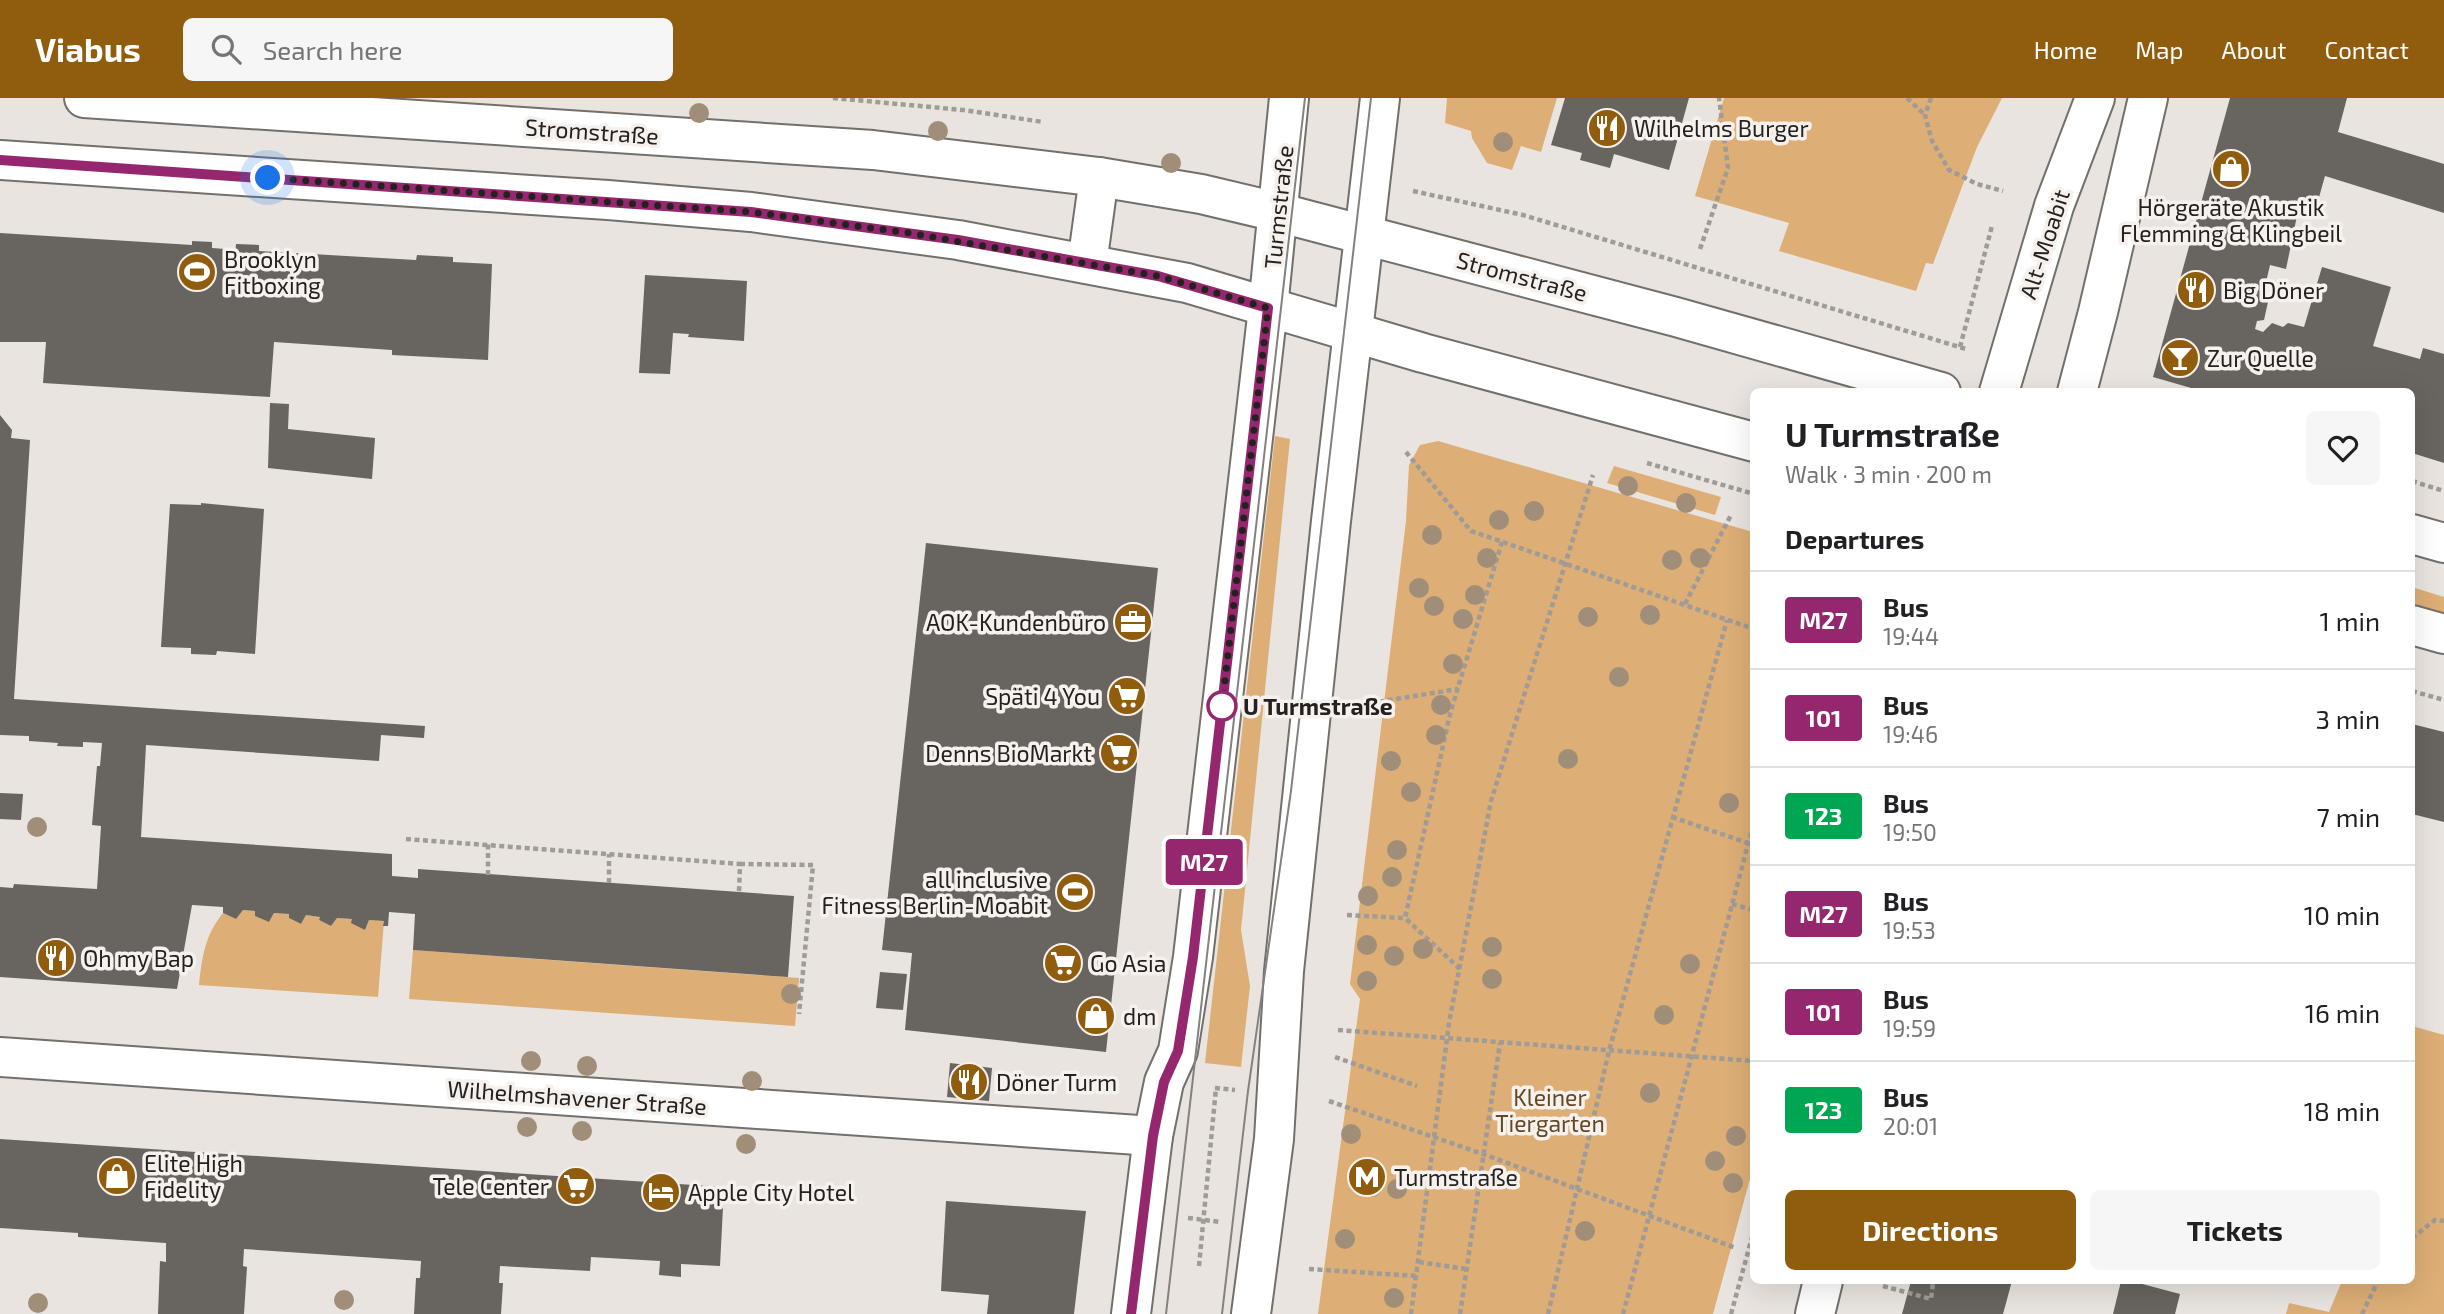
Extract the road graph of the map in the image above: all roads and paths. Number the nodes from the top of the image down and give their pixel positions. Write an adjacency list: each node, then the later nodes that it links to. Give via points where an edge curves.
1 (84, 98): 11 (main road, Stromstraße, via 873,150)
2 (1289, 98): 14 (main road, Turmstraße)
3 (1380, 98): 16 (main road)
4 (1719, 98): 17 (path, via 1728,168)
5 (1908, 98): 9 (path)
6 (1931, 98): 9 (path)
7 (2095, 98): 23 (main road, Alt-Moabit, via 2054,206)
8 (2148, 98): 24 (main road)
9 (1925, 115): 12 (path, via 1932,141 1949,170)
10 (0, 160): 18 (main road, via 751,212 958,240)
11 (1099, 177): 14 (main road, Stromstraße); 18 (main road)
12 (2003, 191)
13 (1460, 201): 20 (path, via 1522,215)
14 (1277, 212): 16 (main road, Stromstraße); 19 (main road, Turmstraße)
15 (1992, 226): 22 (path)
16 (1365, 234): 21 (main road); 22 (main road, Stromstraße, via 1689,321)
17 (1700, 249)
18 (1087, 264): 19 (main road, via 1178,281)
19 (1268, 308): 21 (main road); 73 (main road, Turmstraße, via 1193,957 1178,1051 1164,1082)
20 (1898, 329)
21 (1353, 332): 25 (main road); 95 (main road, via 1284,971 1274,1139)
22 (1949, 375)
23 (2000, 388)
24 (2078, 388)
25 (1750, 441)
26 (1406, 452): 32 (path, via 1471,531)
27 (1593, 475): 34 (path)
28 (2415, 482): 29 (path)
29 (2444, 491)
30 (1731, 516): 35 (path)
31 (2415, 535): 33 (main road)
32 (1502, 542): 34 (path); 40 (path)
33 (2444, 543)
34 (1565, 564): 35 (path); 58 (path, via 1491,801)
35 (1685, 604): 36 (path)
36 (1727, 620): 38 (path); 44 (path)
37 (2415, 626): 39 (main road)
38 (1750, 628)
39 (2444, 634)
40 (1458, 689): 43 (path); 57 (path)
41 (2415, 692): 42 (path)
42 (2444, 700)
43 (1371, 703)
44 (1672, 817): 47 (path); 63 (path)
45 (1750, 836): 47 (path)
46 (406, 839): 48 (path)
47 (1748, 843): 54 (path)
48 (488, 844): 49 (path); 51 (path)
49 (609, 854): 50 (path); 52 (path)
50 (740, 864): 53 (path); 59 (path, via 813,865)
51 (488, 875)
52 (609, 883)
53 (739, 892)
54 (1732, 904): 55 (path); 66 (path)
55 (1750, 909)
56 (1346, 915): 57 (path)
57 (1405, 918): 58 (path)
58 (1460, 969): 61 (path)
59 (799, 1014)
60 (1338, 1030): 61 (path)
61 (1447, 1039): 62 (path); 74 (path)
62 (1500, 1043): 63 (path); 75 (path)
63 (1609, 1051): 66 (path); 76 (path)
64 (0, 1057): 73 (main road, Wilhelmshavener Straße)
65 (1335, 1057): 69 (path)
66 (1691, 1058): 67 (path); 77 (path)
67 (1750, 1061)
68 (1203, 1086): 70 (path)
69 (1417, 1086)
70 (1216, 1088): 71 (path); 79 (path)
71 (1239, 1090)
72 (1329, 1101): 74 (path)
73 (1153, 1136): 94 (main road, Turmstraße)
74 (1433, 1137): 75 (path); 85 (path)
75 (1483, 1154): 76 (path); 88 (path)
76 (1577, 1189): 77 (path); 98 (path)
77 (1649, 1216): 84 (path); 99 (path)
78 (1187, 1217): 79 (path)
79 (1201, 1220): 80 (path); 86 (path)
80 (1223, 1222)
81 (2444, 1222): 82 (path, via 2435,1220)
82 (2415, 1236)
83 (1750, 1245): 100 (path)
84 (1736, 1248)
85 (1418, 1262): 88 (path); 89 (path)
86 (1199, 1266)
87 (1309, 1269): 89 (path)
88 (1466, 1269): 97 (path)
89 (1417, 1276): 96 (path)
90 (1823, 1284): 101 (main road)
91 (1933, 1284): 93 (path, via 1931,1299)
92 (2377, 1284): 102 (path)
93 (1883, 1286)
94 (1131, 1314)
95 (1251, 1314)
96 (1411, 1314)
97 (1460, 1314)
98 (1548, 1314)
99 (1623, 1314)
100 (1731, 1314)
101 (1815, 1314)
102 (2362, 1314)

